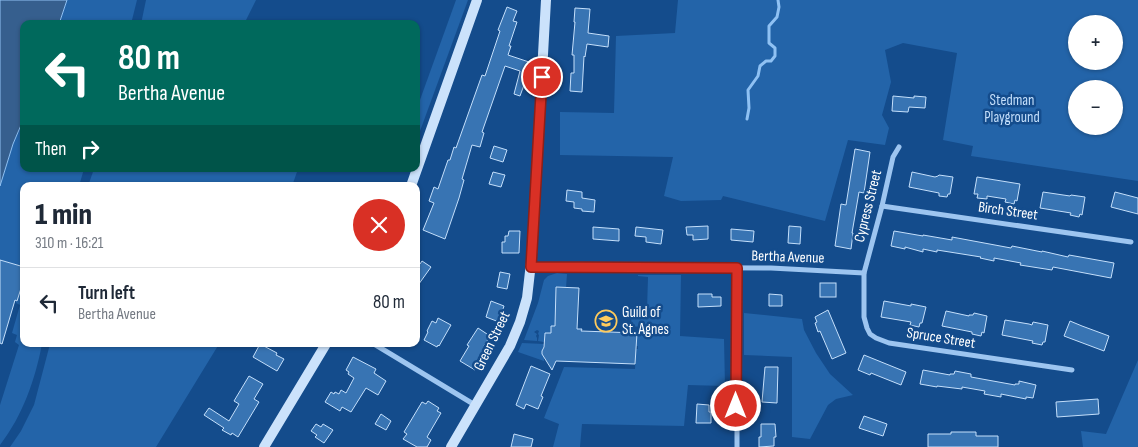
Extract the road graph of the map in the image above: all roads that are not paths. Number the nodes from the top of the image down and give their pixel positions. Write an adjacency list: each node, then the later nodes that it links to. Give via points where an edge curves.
1 (477, 0): 4 (street)
2 (546, 0): 7 (street, Green Street)
3 (900, 147): 5 (street, Cypress Street, via 893,157)
4 (420, 161)
5 (882, 206): 6 (street, Birch Street); 9 (street, Cypress Street)
6 (1132, 242)
7 (531, 267): 8 (street, Bertha Avenue); 13 (street, Green Street, via 527,298 515,334)
8 (737, 268): 9 (street, Bertha Avenue); 16 (street)
9 (864, 273): 12 (street, Spruce Street, via 864,317 869,332 881,340)
10 (324, 347): 14 (street)
11 (379, 347): 13 (street)
12 (1072, 370)
13 (475, 405): 15 (street, Green Street)
14 (264, 447)
15 (451, 447)
16 (737, 447)

